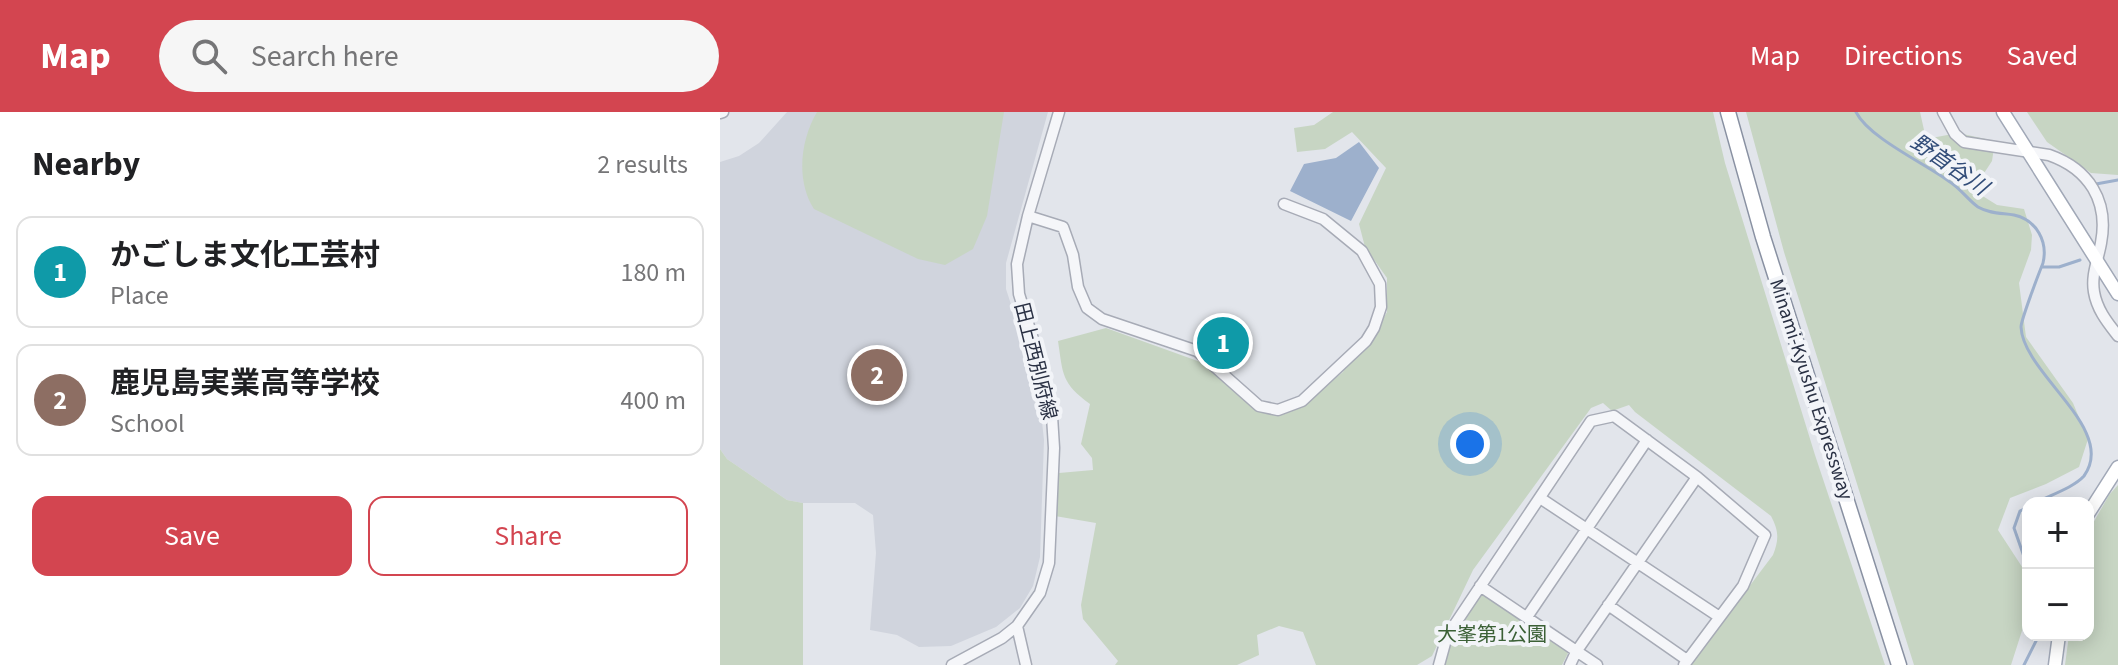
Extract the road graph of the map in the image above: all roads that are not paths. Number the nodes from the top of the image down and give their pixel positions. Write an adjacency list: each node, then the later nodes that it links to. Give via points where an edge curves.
1 (1059, 112): 7 (street, 田上西別府線)
2 (1728, 112): 31 (highway, Minami-Kyushu Expressway)
3 (1943, 112): 5 (street, via 1964,142)
4 (2003, 112): 5 (main road)
5 (2028, 152): 8 (main road); 8 (street, via 2062,160 2099,196 2104,219)
6 (1284, 204): 7 (street, via 1323,219 1362,251 1380,284 1381,307 1366,341 1302,401 1278,410 1259,406 1197,351 1102,319 1087,308 1063,227)
7 (1028, 216): 22 (street, 田上西別府線, via 1017,264 1019,294 1047,389 1054,448 1049,563 1040,593)
8 (2096, 258): 9 (main road); 10 (street, via 2097,305)
9 (2118, 294)
10 (2118, 336)
11 (1647, 440): 13 (street); 14 (street, via 1614,416 1591,421); 16 (street)
12 (2118, 467): 15 (main road)
13 (1697, 477): 17 (street); 20 (street, via 1765,535 1743,586)
14 (1540, 498): 16 (street); 18 (street)
15 (2094, 505)
16 (1587, 529): 17 (street); 21 (street)
17 (1638, 563): 19 (street); 20 (street)
18 (1480, 586): 21 (street); 28 (street, via 1447,636)
19 (1608, 605): 24 (street); 25 (street)
20 (1718, 616): 25 (street)
21 (1527, 617): 24 (street)
22 (1017, 626): 26 (street, 田上西別府線); 27 (street)
23 (2058, 641): 32 (main road)
24 (1576, 652): 29 (street); 30 (street)
25 (1685, 662)
26 (952, 665)
27 (1026, 665)
28 (1439, 665)
29 (1570, 665)
30 (1597, 665)
31 (1899, 665)
32 (2055, 665)

